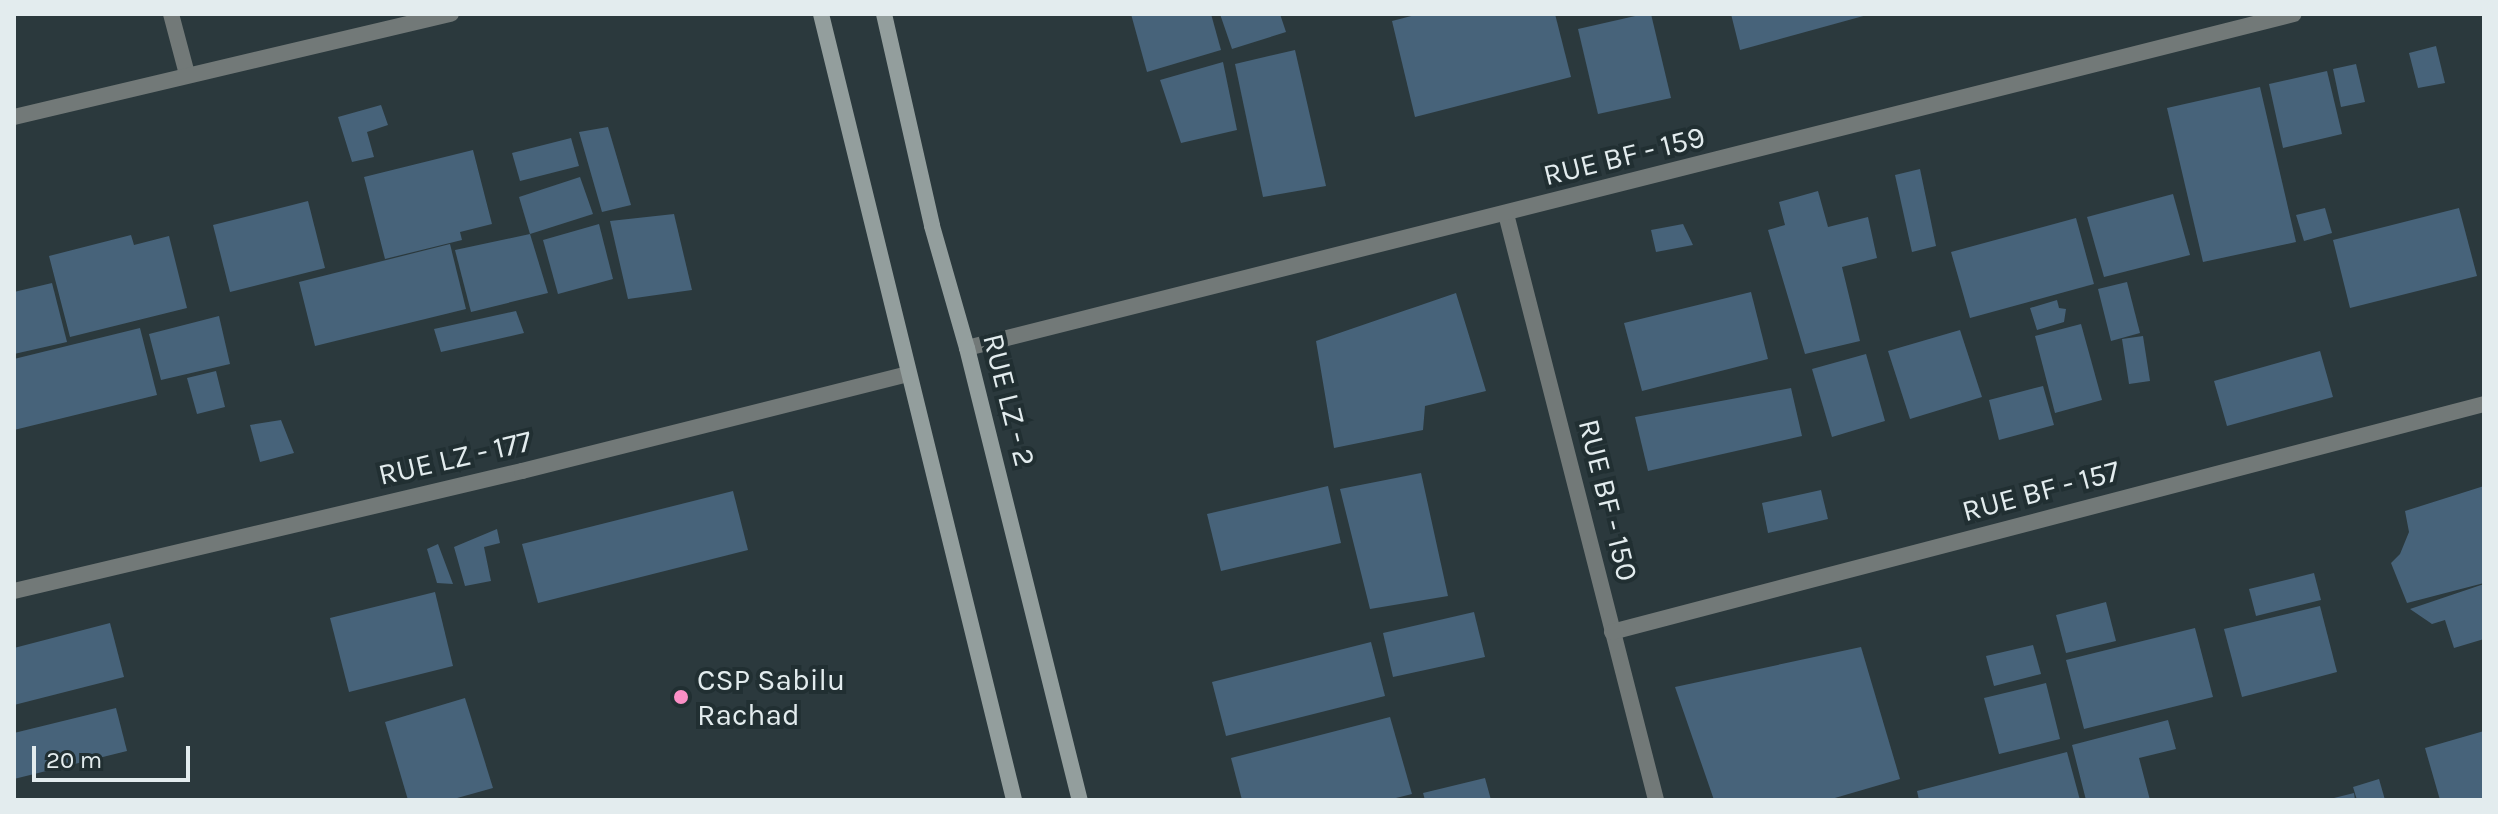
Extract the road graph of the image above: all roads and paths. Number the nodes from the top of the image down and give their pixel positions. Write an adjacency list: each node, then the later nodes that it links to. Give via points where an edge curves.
1 (171, 14): 6 (street)
2 (451, 14): 6 (street)
3 (821, 14): 10 (main road)
4 (884, 14): 9 (main road, RUE LZ - 2, via 932,226)
5 (2294, 14): 8 (street, RUE BF - 159)
6 (187, 74): 7 (street)
7 (14, 117)
8 (1506, 214): 9 (street, RUE BF - 159); 13 (street, RUE BF - 150)
9 (967, 348): 15 (main road, RUE LZ - 2)
10 (908, 374): 12 (street, RUE LZ - 177); 14 (main road)
11 (2484, 404): 13 (street, RUE BF - 157)
12 (14, 591)
13 (1612, 632): 16 (street, RUE BF - 150)
14 (1014, 800)
15 (1080, 800)
16 (1656, 800)

